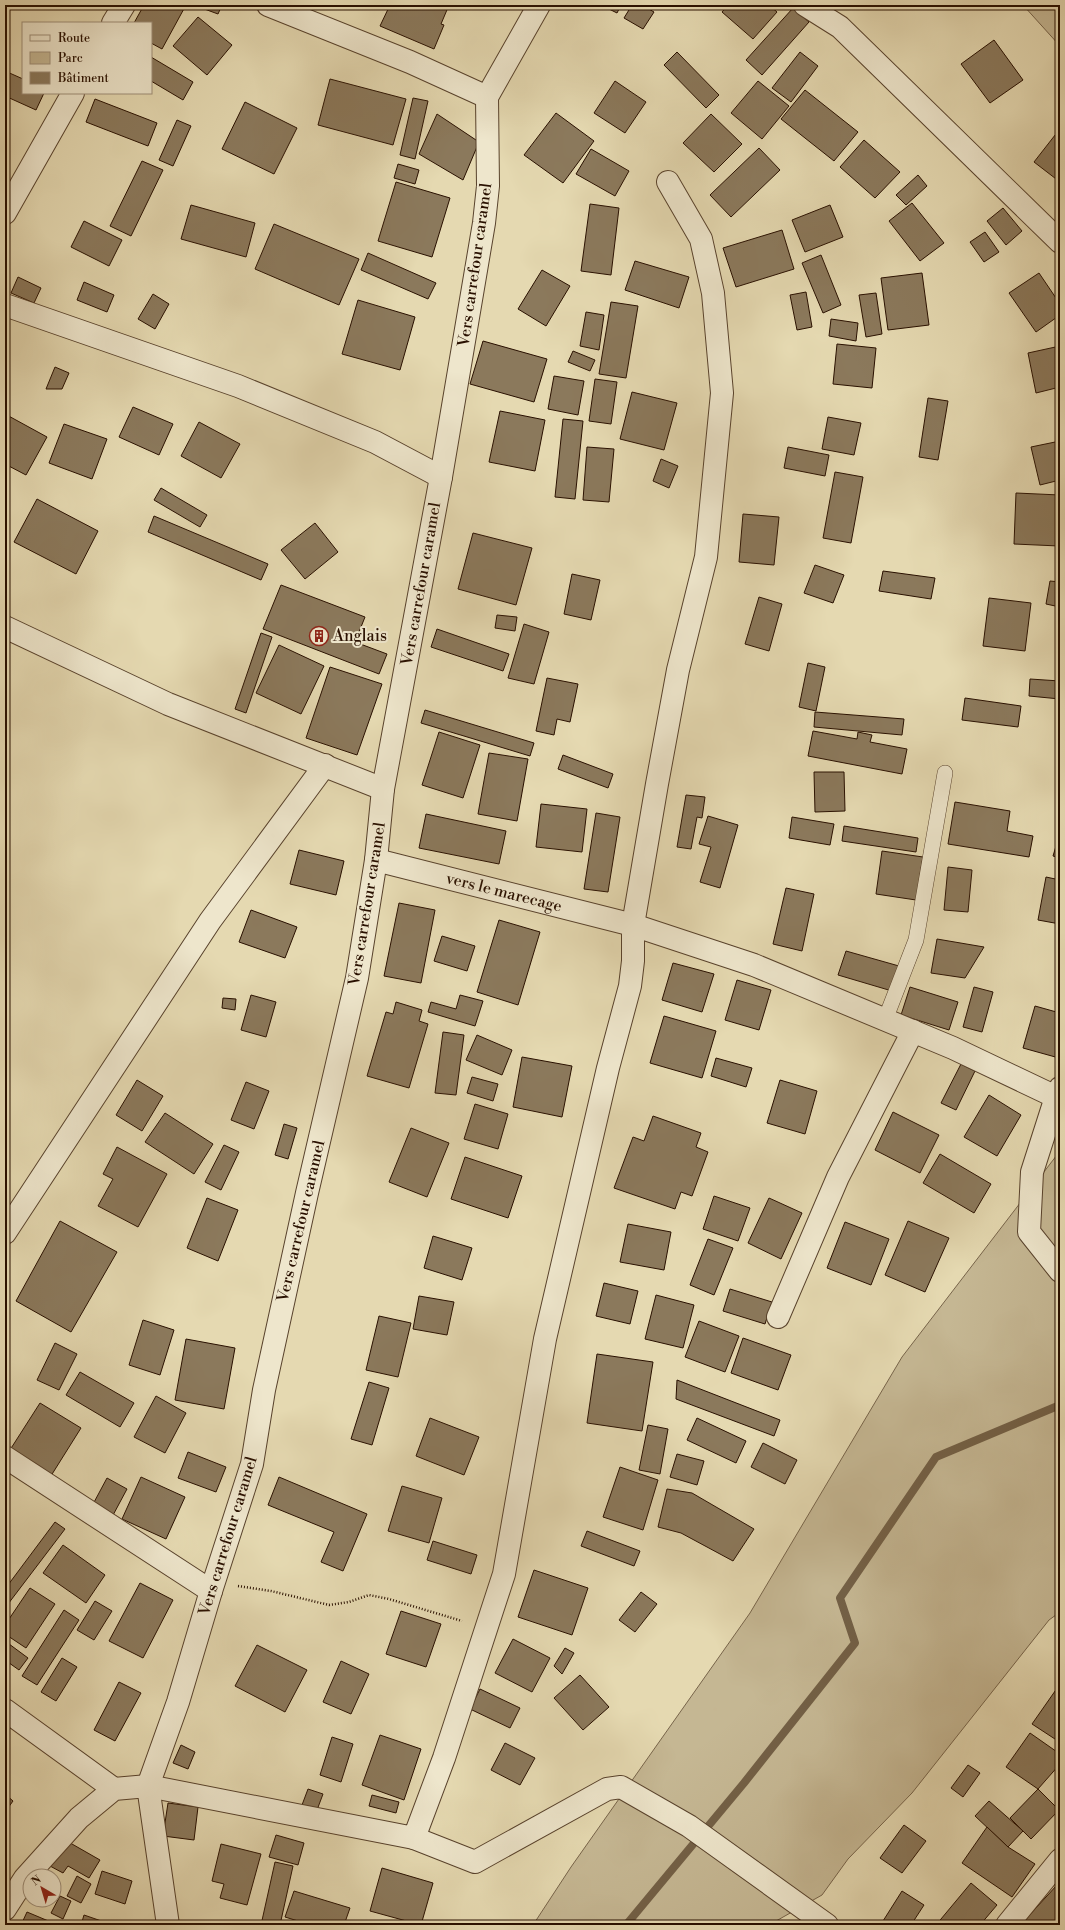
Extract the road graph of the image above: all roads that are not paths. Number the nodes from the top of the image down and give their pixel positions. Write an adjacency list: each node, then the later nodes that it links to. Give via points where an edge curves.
1 (124, 5): 5 (street)
2 (268, 5): 7 (street, via 410,62)
3 (538, 5): 7 (street, Vers carrefour caramel)
4 (805, 5): 10 (street, via 840,28)
5 (114, 22)
6 (72, 94): 9 (street)
7 (487, 97): 12 (street, Vers carrefour caramel, via 488,186 484,223)
8 (668, 182): 18 (street, via 701,239 713,293 722,393 706,557 678,670)
9 (5, 213)
10 (1060, 242)
11 (5, 305): 12 (street, via 238,386 375,442)
12 (441, 477): 16 (street, Vers carrefour caramel)
13 (5, 627): 14 (street, via 168,704)
14 (325, 765): 16 (street); 22 (street, via 210,921)
15 (945, 773): 19 (lane, via 916,940)
16 (383, 789): 17 (street, Vers carrefour caramel)
17 (376, 860): 18 (street, vers le marecage); 26 (street, Vers carrefour caramel, via 357,978 264,1390 252,1464)
18 (633, 925): 19 (street, vers le marecage, via 754,965); 30 (street, via 630,986 606,1076 545,1338 504,1574 444,1758)
19 (885, 1020): 20 (street, vers le marecage)
20 (912, 1031): 21 (street, vers le marecage); 24 (street, via 838,1177)
21 (1058, 1092): 23 (street, via 1032,1172 1029,1232)
22 (5, 1233)
23 (1060, 1271)
24 (778, 1317)
25 (5, 1457): 26 (street)
26 (212, 1587): 28 (street, Vers carrefour caramel, via 178,1702)
27 (5, 1710): 29 (street)
28 (148, 1786): 29 (street); 30 (street); 33 (street)
29 (114, 1789): 32 (street, via 79,1818 25,1878)
30 (414, 1838): 34 (street, via 475,1862 607,1789 621,1787 689,1826)
31 (1060, 1860): 35 (street)
32 (5, 1910)
33 (168, 1925)
34 (827, 1925)
35 (1007, 1925)

